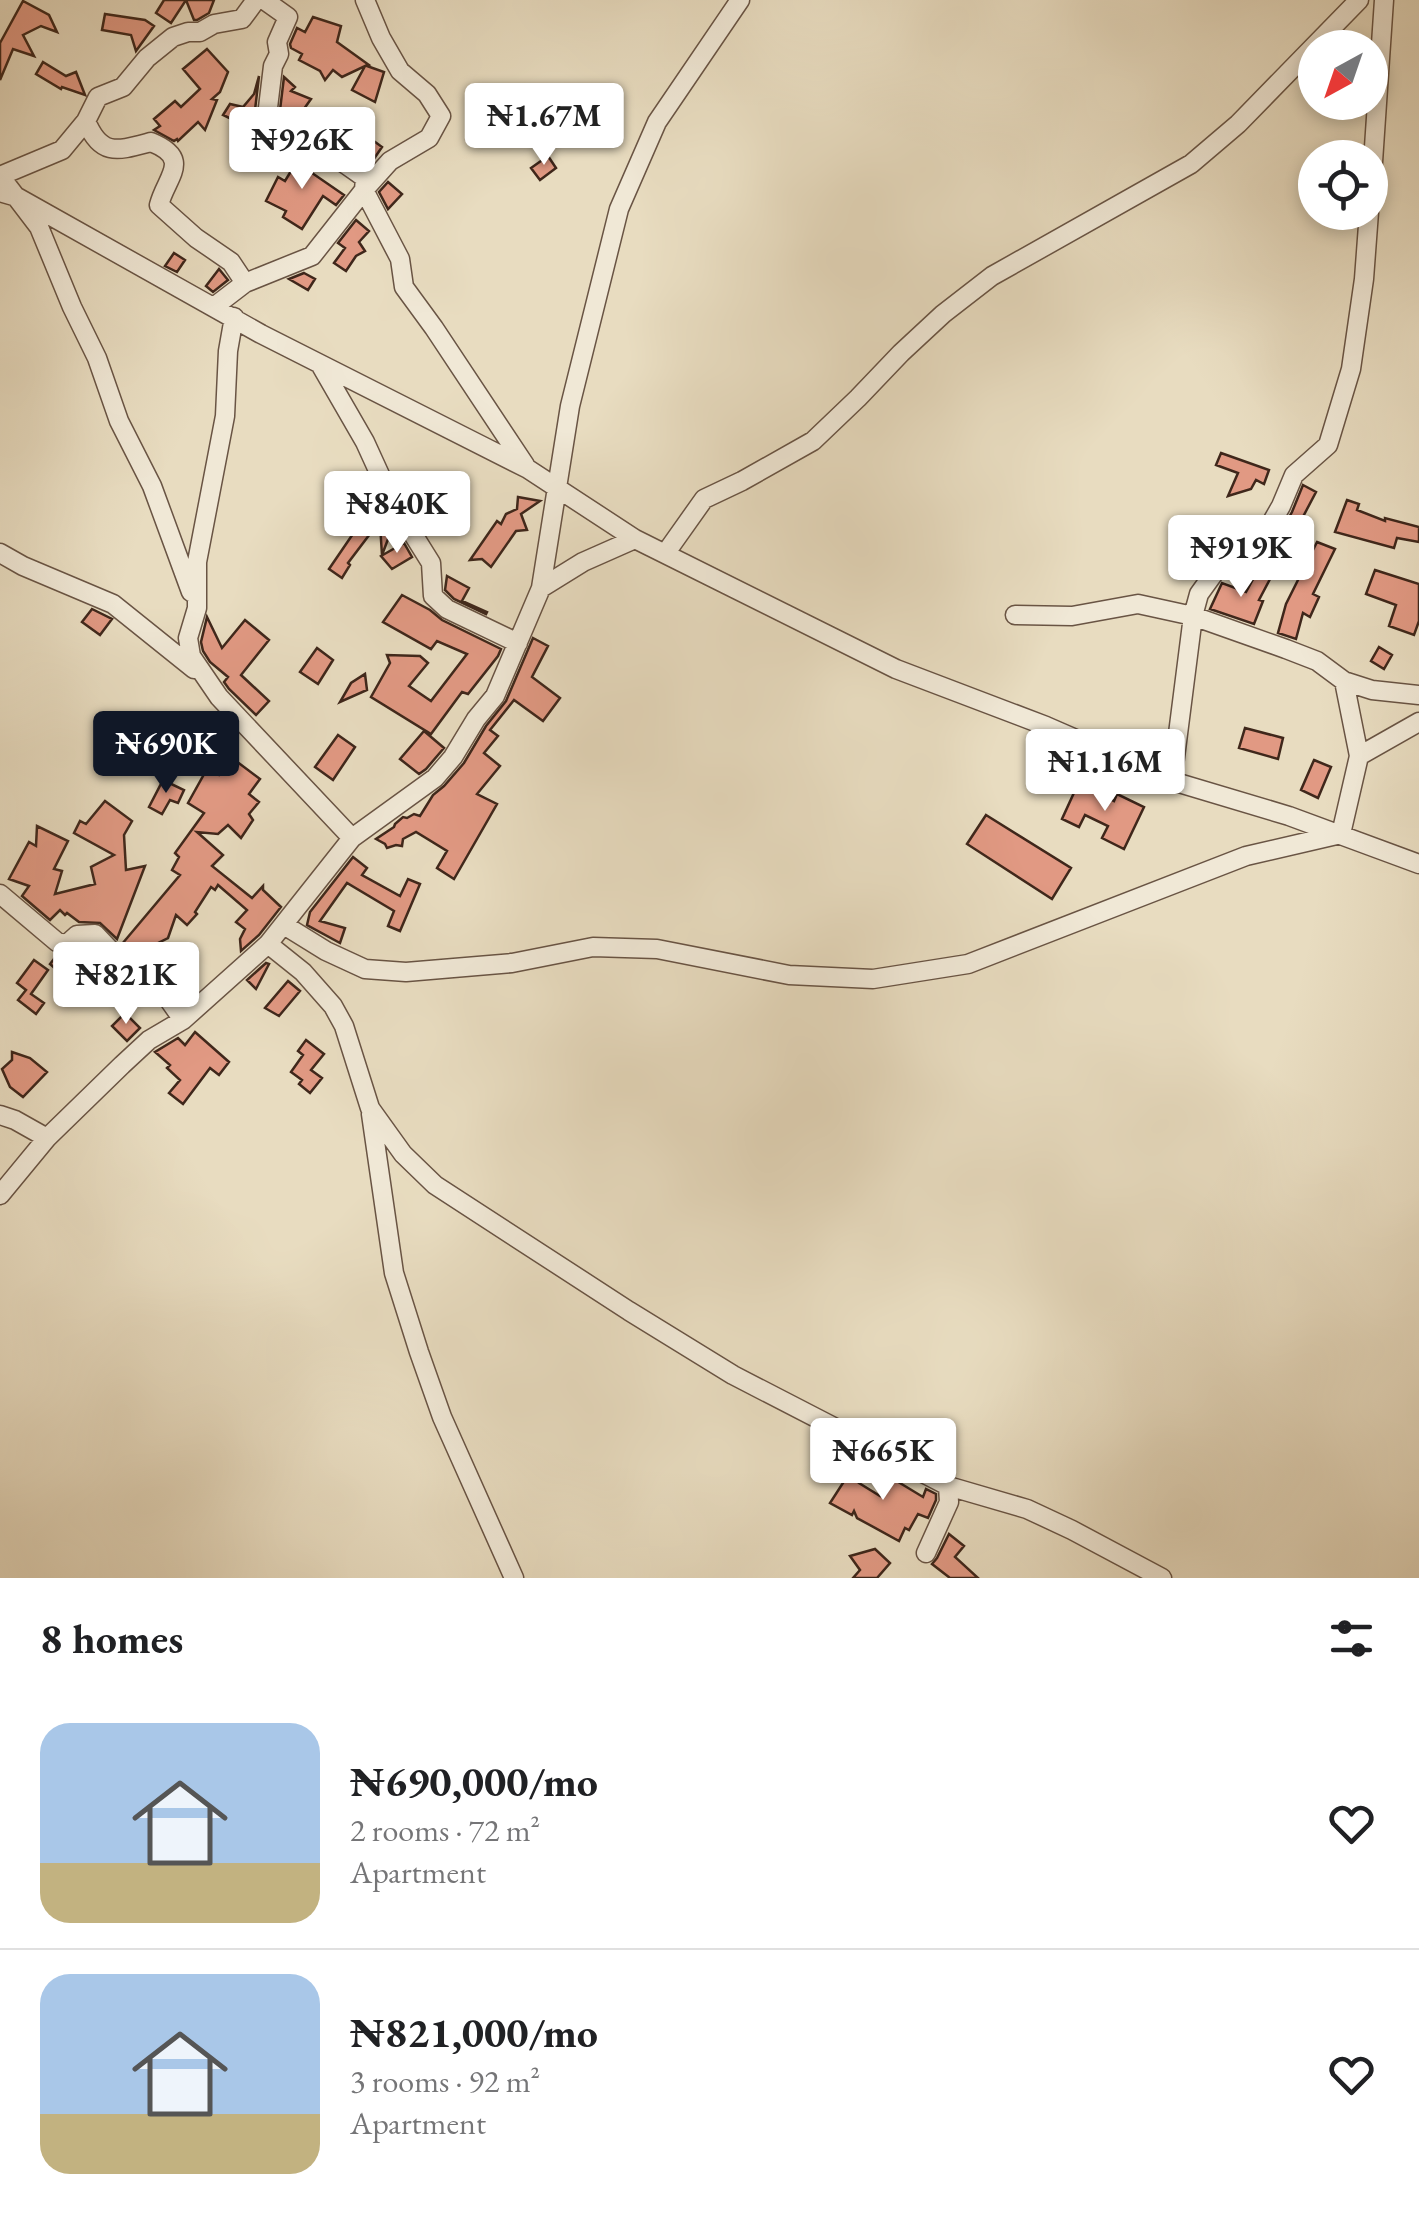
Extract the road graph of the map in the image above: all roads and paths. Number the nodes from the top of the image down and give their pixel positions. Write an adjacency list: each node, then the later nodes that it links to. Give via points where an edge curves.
1 (256, 0): 7 (street, via 242,18 159,46 123,87 98,97)
2 (264, 0): 10 (street, via 288,17 277,42 267,116 289,138 312,144 365,178)
3 (365, 0): 10 (street, via 400,71 441,116 429,138 390,161)
4 (740, 0): 18 (street, via 657,122 618,209)
5 (1359, 0): 21 (street, via 1191,164 992,276 900,353 813,440 704,499)
6 (1384, 0): 8 (street)
7 (86, 121): 9 (street, via 62,150); 13 (street, via 100,145 151,142 170,153 175,169 159,206 232,262)
8 (1375, 140)
9 (0, 176): 11 (street)
10 (364, 190): 13 (street, via 312,256); 17 (street, via 400,259 404,287)
11 (8, 194): 14 (street); 23 (street, via 39,227 152,486)
12 (1368, 230): 25 (street, via 1352,369 1328,445 1294,475 1256,548 1218,569 1199,594)
13 (245, 282): 14 (street)
14 (215, 306): 15 (street)
15 (234, 317): 16 (street); 23 (street)
16 (320, 364): 17 (street); 26 (street, via 431,563 433,596 447,610)
17 (528, 469): 18 (street)
18 (557, 489): 19 (street); 22 (street)
19 (634, 539): 21 (street); 22 (street)
20 (0, 553): 27 (street, via 113,604)
21 (665, 554): 32 (street, via 896,668)
22 (541, 588): 26 (street)
23 (197, 608): 27 (street, via 188,638 191,656)
24 (1015, 615): 25 (street, via 1072,616 1138,604)
25 (1193, 616): 28 (street, via 1317,662); 32 (street)
26 (518, 643): 34 (street, via 495,696 453,757 435,778)
27 (210, 682): 34 (street)
28 (1344, 682): 29 (street); 31 (street)
29 (1419, 695)
30 (1419, 722): 31 (street)
31 (1359, 756): 33 (street)
32 (1172, 781): 33 (street)
33 (1341, 834): 35 (street); 37 (street, via 1246,856 968,964 873,980 790,975 657,948 593,947 512,963 406,972 365,969)
34 (352, 838): 37 (street)
35 (1419, 864)
36 (0, 894): 39 (street, via 56,942 95,934 164,993)
37 (284, 925): 38 (street)
38 (268, 944): 39 (street); 40 (street, via 333,1006)
39 (183, 1020): 42 (street, via 149,1040)
40 (370, 1108): 44 (street, via 435,1185 485,1218 734,1375); 46 (street, via 394,1273 418,1352)
41 (0, 1115): 42 (street)
42 (48, 1138): 43 (street)
43 (0, 1195)
44 (948, 1486): 45 (street, via 949,1502); 47 (street, via 1027,1509)
45 (926, 1554)
46 (514, 1578)
47 (1162, 1578)

